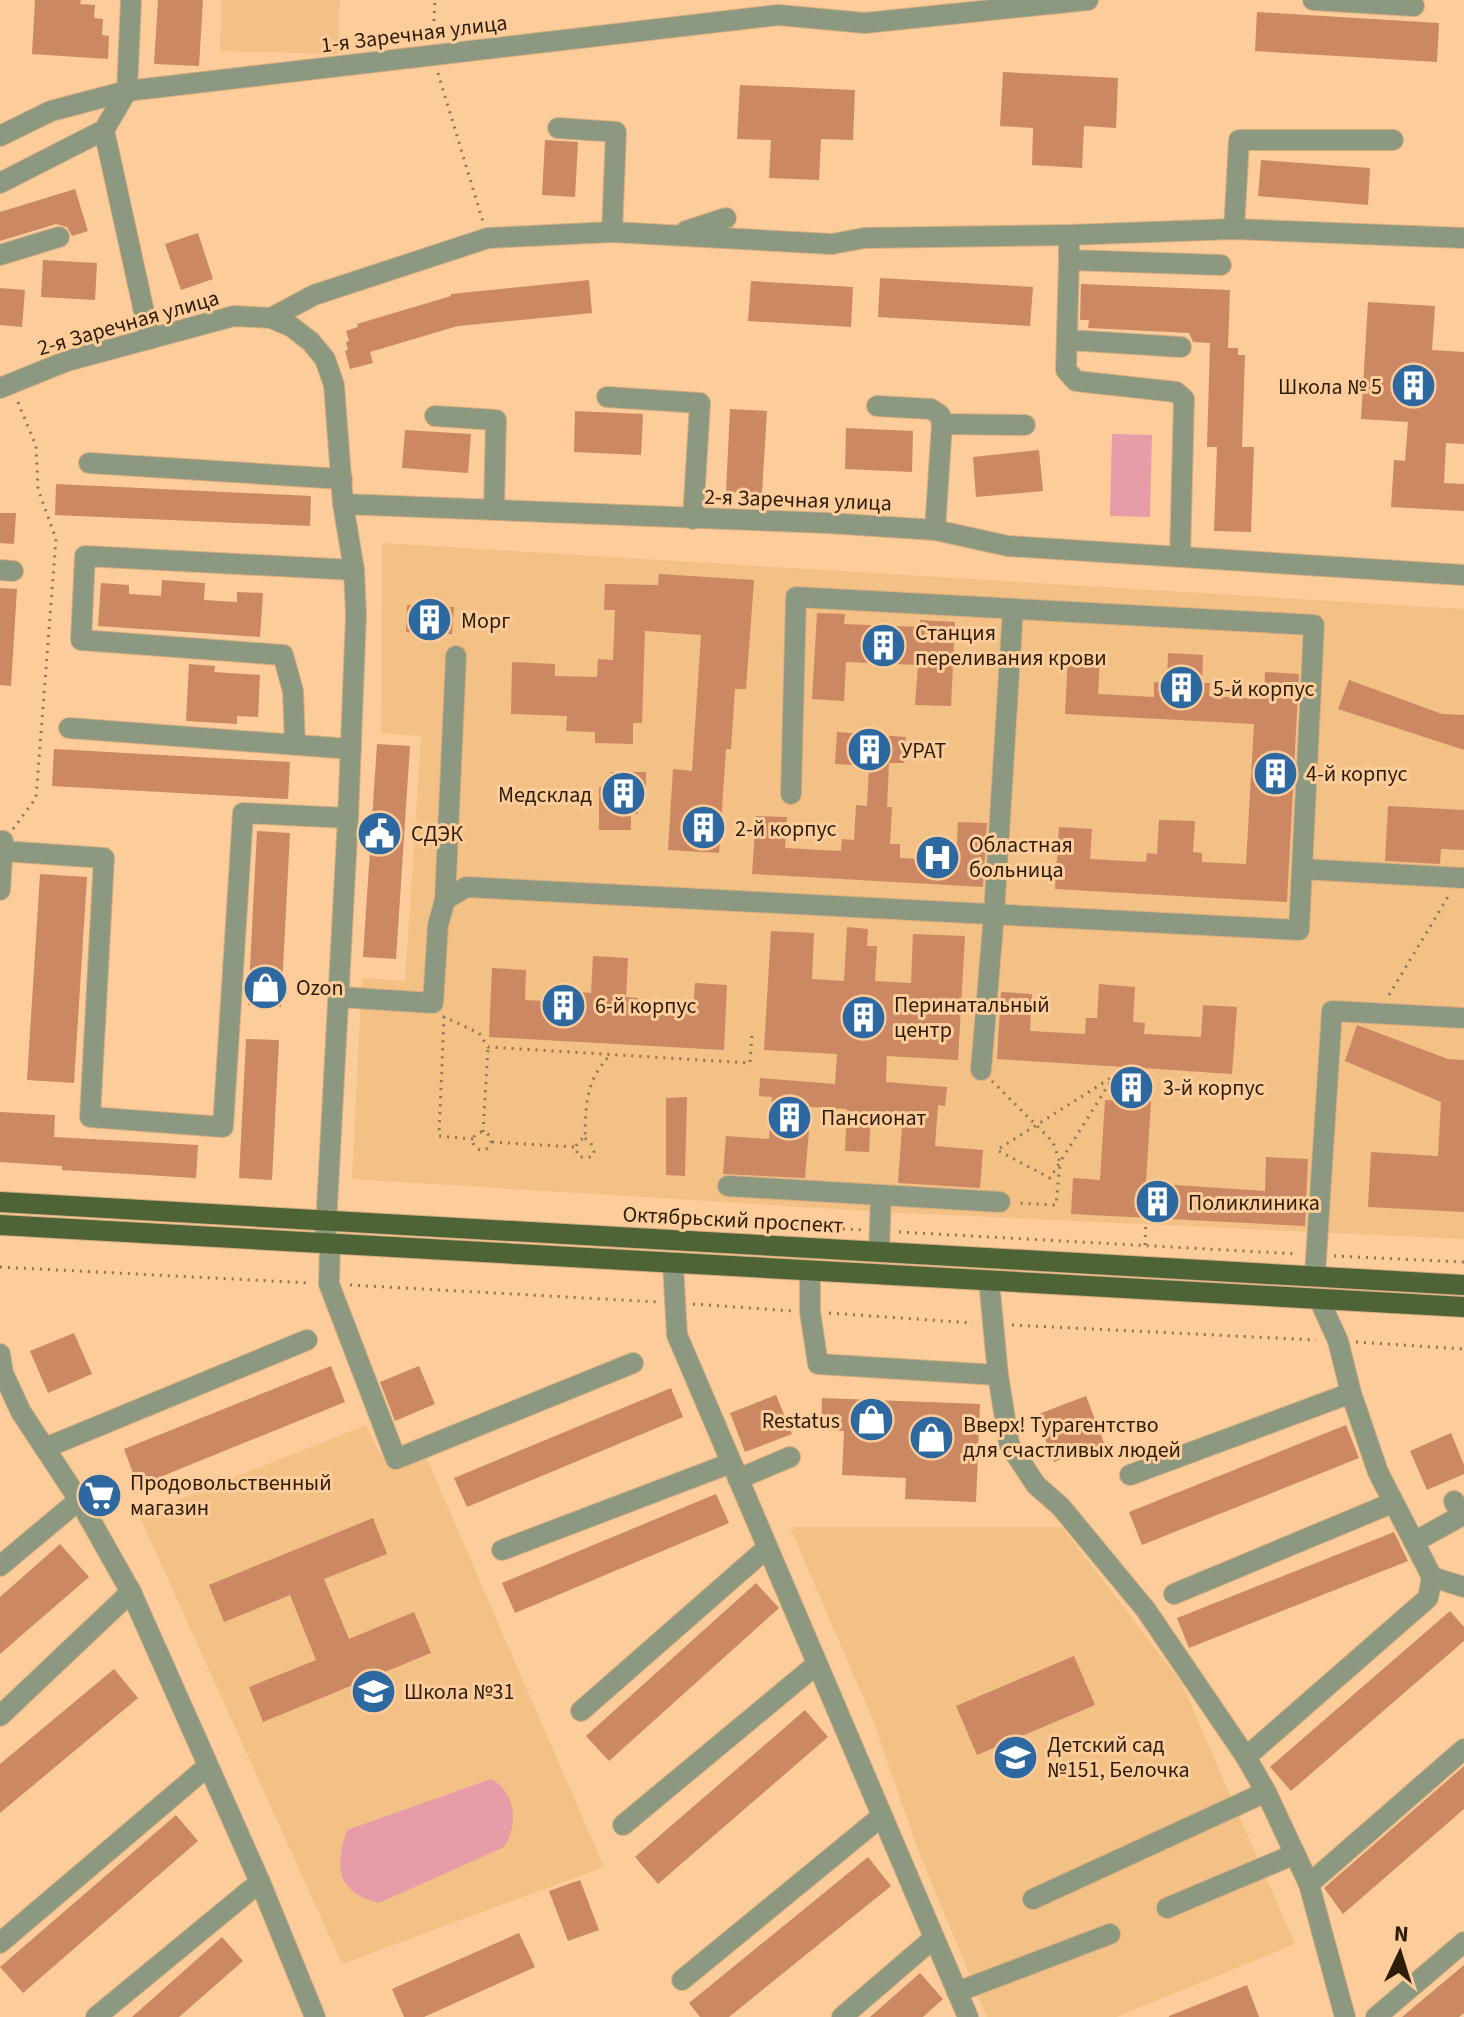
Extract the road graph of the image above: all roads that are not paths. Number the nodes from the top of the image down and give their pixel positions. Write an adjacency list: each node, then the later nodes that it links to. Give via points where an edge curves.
1 (131, 0): 5 (street)
2 (1088, 0): 5 (street, 1-я Заречная улица, via 865,23 778,15)
3 (1313, 0): 4 (street)
4 (1414, 6)
5 (127, 91): 7 (street); 8 (street, 1-я Заречная улица, via 51,111)
6 (558, 128): 13 (street, via 616,132)
7 (104, 130): 10 (street); 22 (street)
8 (0, 136)
9 (1393, 140): 12 (street, via 1239,140)
10 (0, 183)
11 (726, 218): 14 (street)
12 (1234, 229): 15 (street, 2-я Заречная улица); 17 (street, 2-я Заречная улица)
13 (612, 232): 14 (street, 2-я Заречная улица); 21 (street, 2-я Заречная улица, via 488,238 314,295)
14 (675, 235): 15 (street, 2-я Заречная улица, via 832,244 864,238)
15 (1069, 235): 19 (street)
16 (59, 237): 18 (street)
17 (1464, 238)
18 (0, 255)
19 (1069, 260): 20 (street); 23 (street)
20 (1221, 265)
21 (271, 318): 22 (street, 2-я Заречная улица, via 234,316); 32 (street, 2-я Заречная улица, via 292,327 325,359 334,385)
22 (150, 339): 25 (street, 2-я Заречная улица, via 67,361)
23 (1068, 340): 24 (street); 37 (street, via 1066,370 1076,381 1176,392 1184,399)
24 (1181, 347)
25 (5, 386)
26 (607, 397): 35 (street, via 700,403)
27 (877, 406): 29 (street, via 931,409)
28 (435, 416): 34 (street, via 496,420)
29 (942, 424): 30 (street); 36 (street)
30 (1025, 425)
31 (89, 463): 32 (street)
32 (342, 479): 33 (street, 2-я Заречная улица)
33 (343, 504): 34 (street, 2-я Заречная улица); 38 (street)
34 (494, 510): 35 (street, 2-я Заречная улица)
35 (693, 519): 36 (street, 2-я Заречная улица)
36 (935, 530): 37 (street, 2-я Заречная улица, via 1008,546)
37 (1180, 557): 39 (street, 2-я Заречная улица)
38 (354, 570): 43 (street, via 85,556 81,640 283,655 293,691); 44 (street)
39 (1464, 575)
40 (1013, 609): 45 (street, via 796,597); 48 (street, via 1314,625); 52 (street)
41 (456, 656): 51 (street)
42 (69, 728): 43 (street)
43 (295, 745): 44 (street)
44 (351, 749): 46 (street)
45 (791, 794)
46 (348, 818): 47 (street, via 243,813 223,1127 90,1117 104,858); 53 (street)
47 (2, 845): 50 (street)
48 (1302, 869): 49 (street); 52 (street, via 1299,930)
49 (1462, 878)
50 (0, 890)
51 (445, 900): 52 (street, via 466,887); 53 (street, via 438,925 433,1003)
52 (994, 914): 55 (street)
53 (339, 997): 60 (street)
54 (1464, 1018): 65 (street, via 1332,1011)
55 (981, 1070)
56 (728, 1186): 57 (street)
57 (881, 1195): 59 (street); 62 (street)
58 (0, 1202): 60 (main road, Октябрьский проспект)
59 (1000, 1202)
60 (326, 1220): 62 (main road, Октябрьский проспект); 63 (street)
61 (0, 1225): 63 (main road)
62 (879, 1241): 65 (main road, Октябрьский проспект)
63 (327, 1244): 64 (main road); 73 (street, via 329,1284 396,1459)
64 (673, 1264): 66 (main road); 78 (street, via 677,1335)
65 (1316, 1265): 68 (main road, Октябрьский проспект)
66 (810, 1271): 67 (main road); 74 (street, via 818,1364)
67 (989, 1281): 69 (main road); 74 (street)
68 (1464, 1285)
69 (1319, 1299): 70 (main road); 75 (street, via 1338,1341)
70 (1464, 1307)
71 (307, 1340): 76 (street)
72 (0, 1354): 76 (street, via 21,1412)
73 (633, 1363)
74 (998, 1375): 95 (street, via 1009,1444 1036,1485 1061,1507 1146,1610)
75 (1351, 1393): 79 (street); 82 (street)
76 (45, 1448): 80 (street)
77 (790, 1457): 78 (street)
78 (735, 1471): 84 (street); 85 (street)
79 (1130, 1475)
80 (79, 1500): 86 (street); 89 (street)
81 (1454, 1501): 83 (street, via 1461,1516)
82 (1392, 1503): 83 (street); 90 (street)
83 (1414, 1542): 87 (street)
84 (767, 1548): 91 (street); 92 (street)
85 (502, 1550)
86 (0, 1566)
87 (1432, 1577): 88 (street); 95 (street, via 1428,1598)
88 (1464, 1587)
89 (131, 1592): 93 (street); 96 (street)
90 (1174, 1594)
91 (817, 1664): 98 (street); 99 (street)
92 (581, 1711)
93 (0, 1716)
94 (1464, 1749): 102 (street)
95 (1246, 1757): 97 (street)
96 (208, 1766): 101 (street); 108 (street)
97 (1266, 1792): 100 (street); 103 (street)
98 (882, 1816): 106 (street); 109 (street)
99 (623, 1825)
100 (1295, 1854): 102 (street); 104 (street)
101 (260, 1882): 111 (street); 112 (street)
102 (1309, 1884): 115 (street)
103 (1033, 1899)
104 (1167, 1908)
105 (1110, 1934): 110 (street)
106 (934, 1938): 110 (street); 113 (street)
107 (1464, 1942): 116 (street)
108 (0, 1943)
109 (682, 1980)
110 (957, 1992): 114 (street)
111 (96, 2017)
112 (315, 2017)
113 (842, 2017)
114 (968, 2017)
115 (1345, 2017)
116 (1376, 2017)

